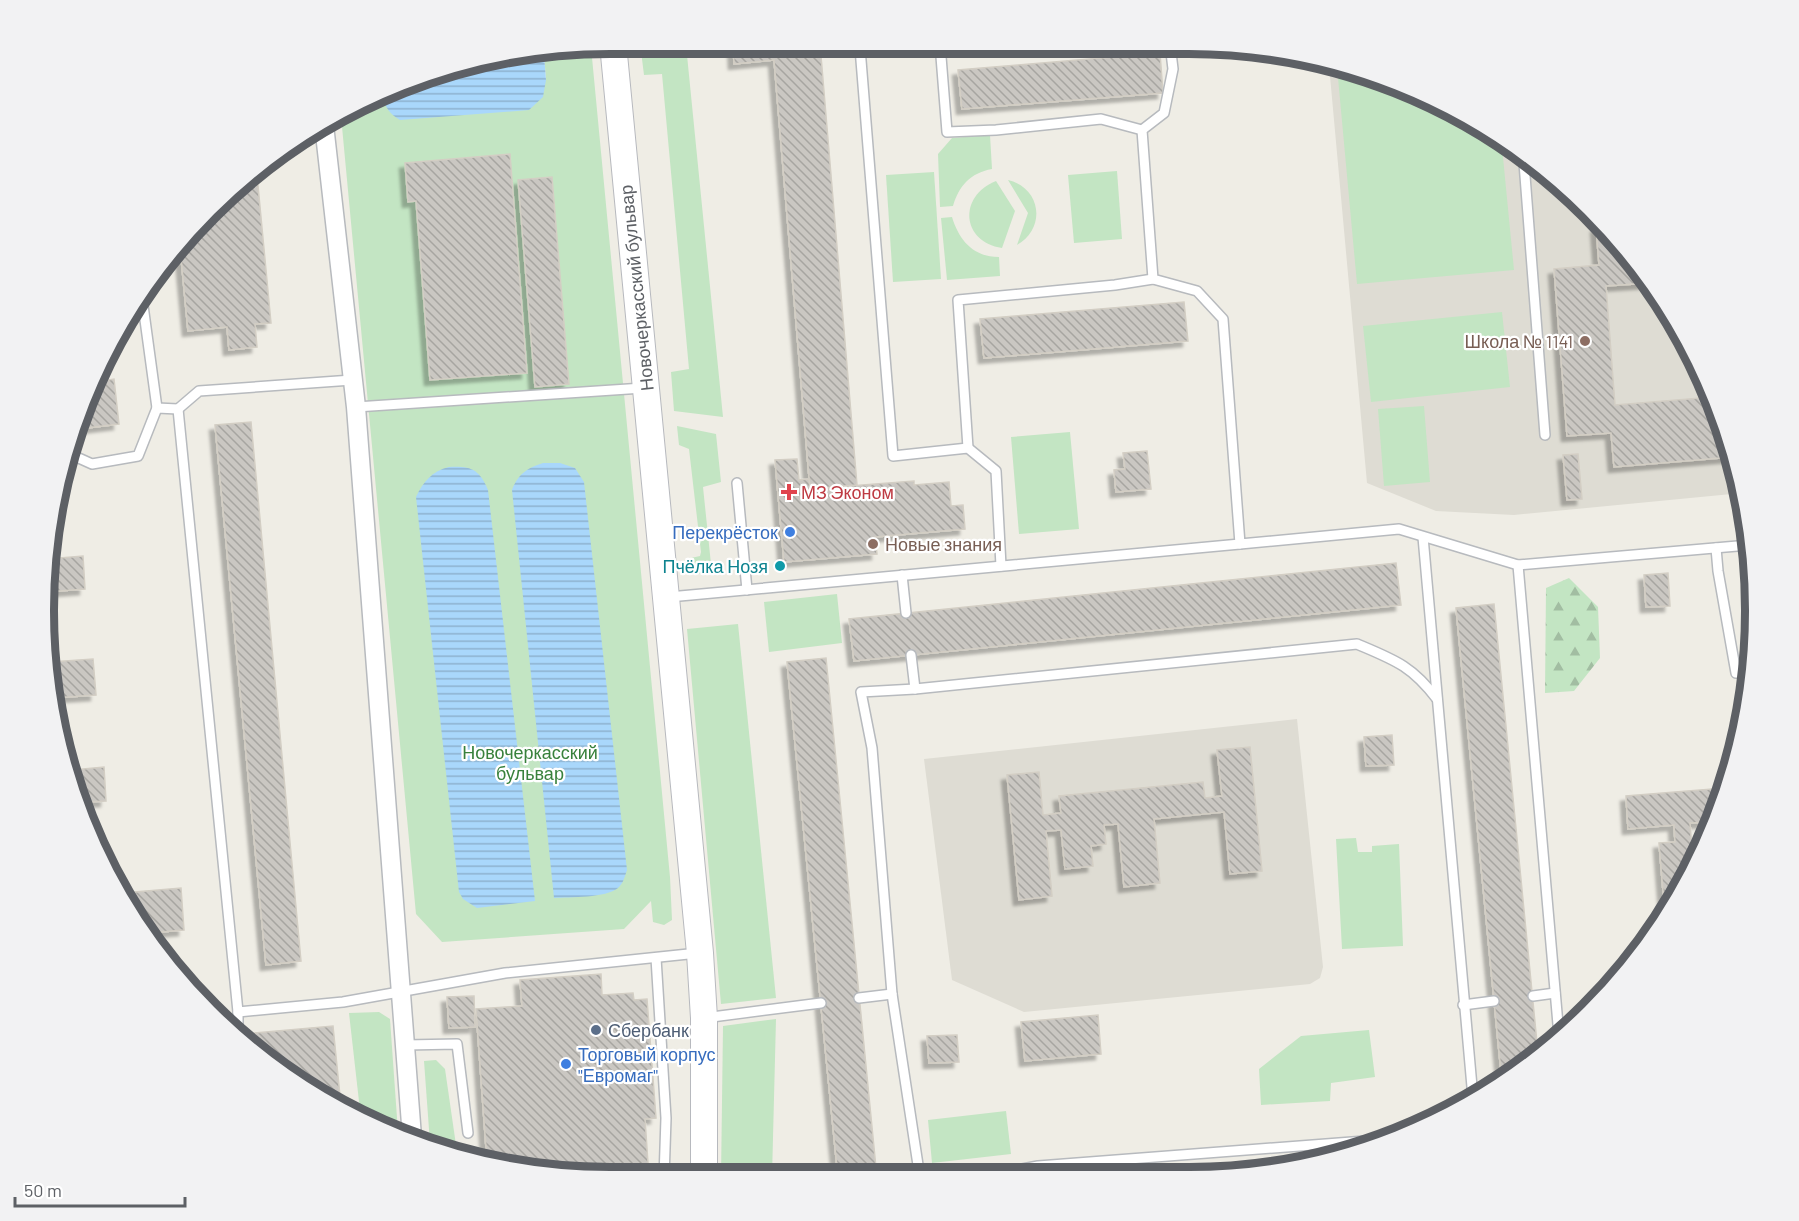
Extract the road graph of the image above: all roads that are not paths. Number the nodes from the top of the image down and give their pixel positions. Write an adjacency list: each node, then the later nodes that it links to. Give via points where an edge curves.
1 (614, 54): 11 (street, Новочеркасский бульвар)
2 (860, 54): 16 (lane, via 893,456)
3 (941, 54): 5 (lane, via 947,132 1101,119)
4 (1171, 54): 5 (lane, via 1173,69 1164,113)
5 (1142, 130): 8 (lane)
6 (325, 133): 10 (street)
7 (1524, 167): 15 (lane)
8 (1154, 279): 16 (lane, via 958,300); 20 (lane, via 1197,291 1223,319)
9 (143, 308): 13 (lane)
10 (352, 380): 12 (street); 14 (lane, via 199,391)
11 (646, 388): 12 (lane); 27 (street, Новочеркасский бульвар)
12 (356, 407): 35 (street)
13 (157, 408): 14 (lane); 17 (lane, via 138,456 92,464)
14 (178, 409): 43 (lane)
15 (1545, 435)
16 (968, 448): 24 (lane, via 996,471)
17 (76, 457)
18 (737, 483): 26 (lane)
19 (1424, 537): 20 (lane, via 1399,529); 23 (lane); 32 (lane)
20 (1240, 544): 24 (lane)
21 (1741, 546): 22 (lane)
22 (1716, 548): 23 (lane); 30 (lane, via 1736,673)
23 (1518, 565): 36 (lane)
24 (1001, 566): 25 (lane)
25 (902, 575): 26 (lane); 28 (lane)
26 (747, 590): 27 (lane)
27 (665, 597): 33 (street, Новочеркасский бульвар)
28 (906, 613)
29 (911, 655): 31 (lane)
30 (1741, 673)
31 (915, 688): 32 (lane, via 1357,644 1403,665 1422,679); 37 (lane, via 861,692 872,748)
32 (1437, 699): 42 (lane)
33 (700, 953): 34 (lane); 44 (street, Новочеркасский бульвар)
34 (656, 958): 35 (lane, via 505,973); 53 (lane, via 666,1118)
35 (402, 991): 43 (lane, via 343,1002); 47 (street)
36 (1555, 993): 38 (lane); 46 (lane)
37 (892, 994): 39 (lane); 55 (lane)
38 (1533, 996)
39 (859, 998)
40 (1494, 1001): 42 (lane)
41 (821, 1002): 44 (lane)
42 (1463, 1005): 48 (lane)
43 (238, 1012): 45 (lane)
44 (704, 1018): 54 (street, Новочеркасский бульвар)
45 (238, 1023)
46 (1558, 1026)
47 (406, 1045): 49 (street); 50 (lane, via 457,1044)
48 (1472, 1089)
49 (412, 1130)
50 (468, 1133)
51 (1351, 1142): 52 (lane)
52 (1038, 1166): 56 (lane)
53 (664, 1167)
54 (704, 1167)
55 (918, 1167)
56 (1033, 1167)

